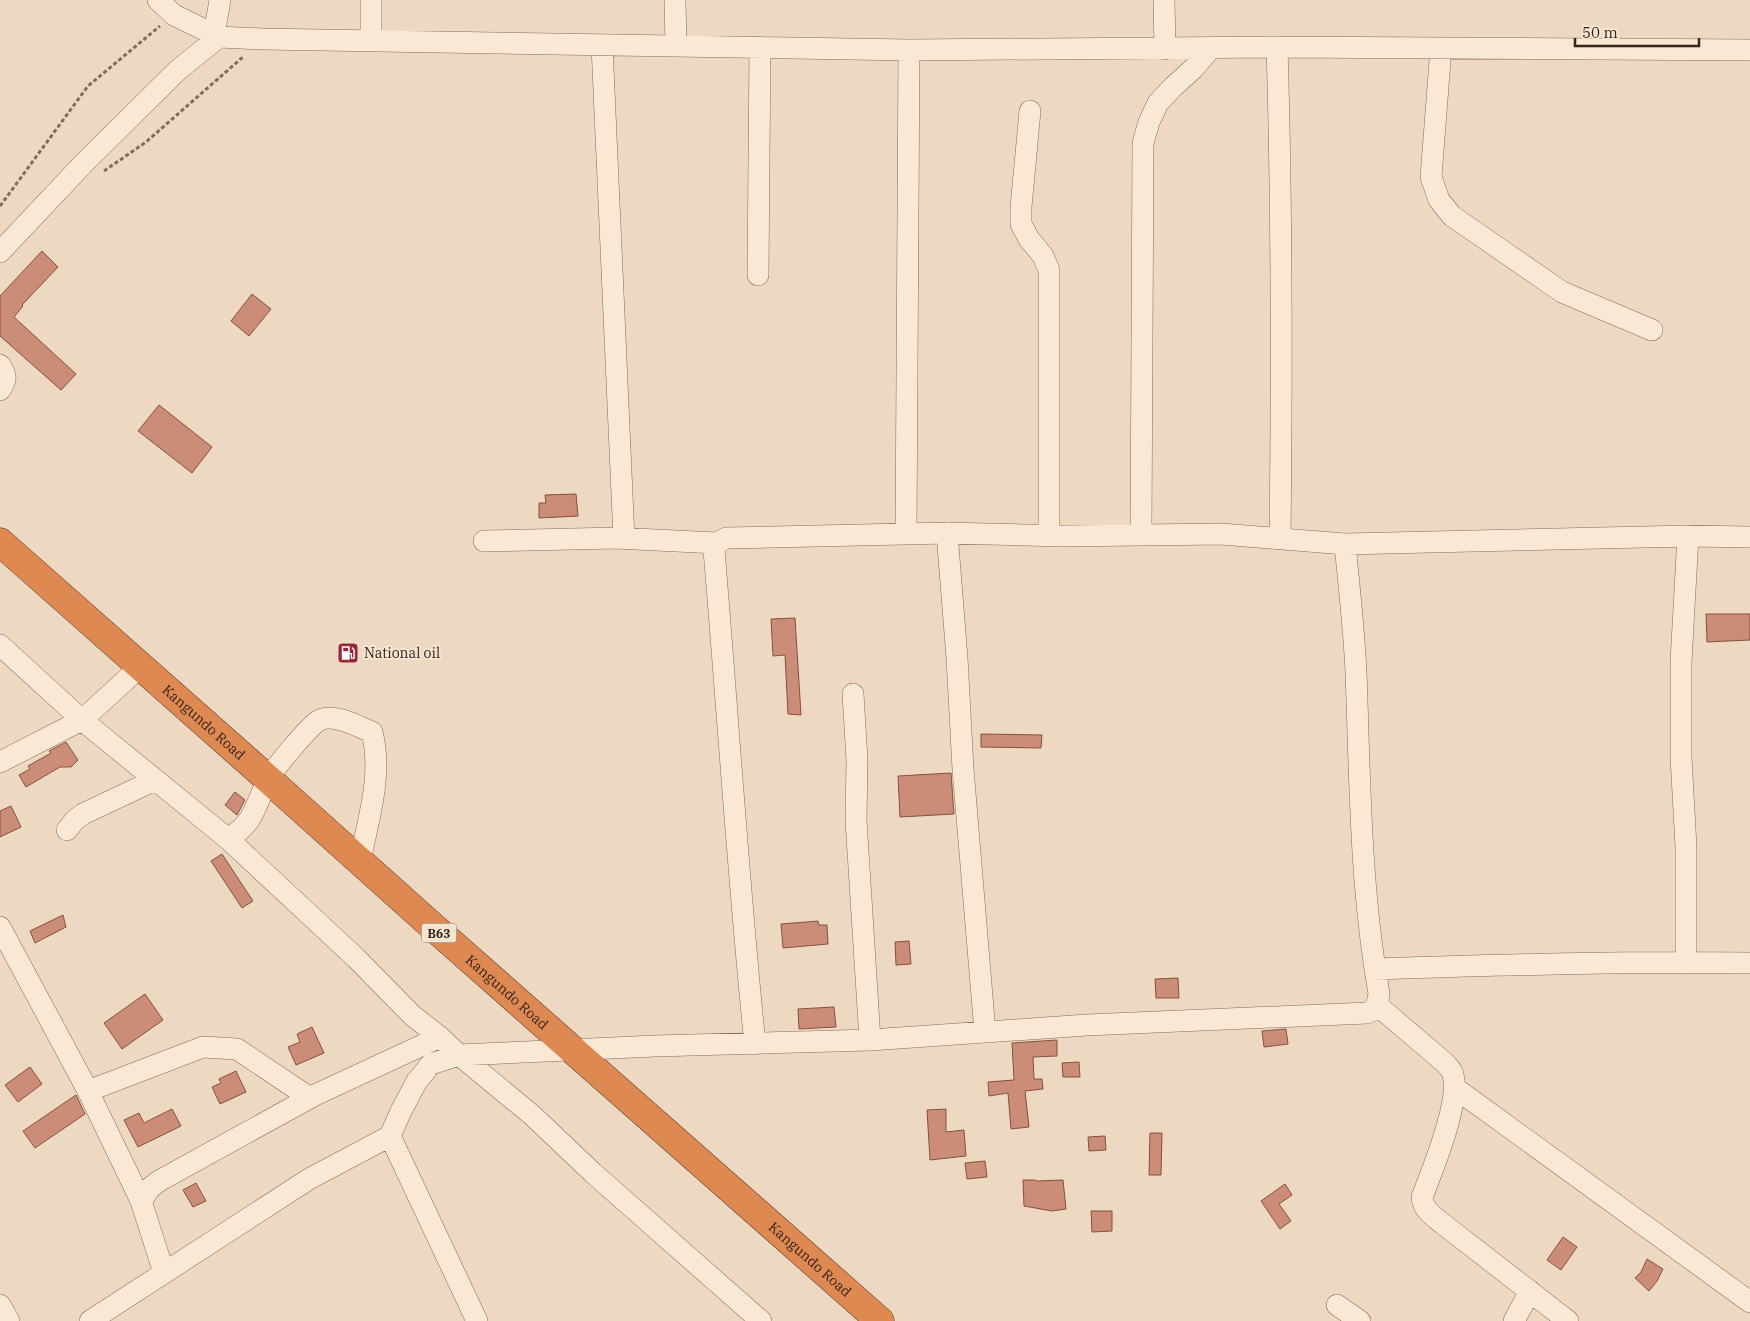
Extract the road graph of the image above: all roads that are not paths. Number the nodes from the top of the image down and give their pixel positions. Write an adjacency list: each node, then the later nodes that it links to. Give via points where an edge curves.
1 (158, 0): 6 (street, via 174,15)
2 (220, 0): 6 (street)
3 (371, 0): 7 (street)
4 (676, 0): 9 (street)
5 (1164, 0): 14 (street)
6 (217, 36): 7 (street); 18 (street, via 84,163)
7 (371, 41): 8 (street)
8 (602, 45): 9 (street); 29 (street)
9 (676, 46): 10 (street)
10 (760, 47): 15 (street); 19 (street)
11 (1278, 47): 12 (street); 13 (street); 30 (street, via 1282,352)
12 (1212, 48): 14 (street); 26 (street, via 1158,103 1143,143)
13 (1441, 48): 16 (street); 20 (street, via 1431,177 1439,200 1452,216 1562,292)
14 (1165, 49): 15 (street)
15 (909, 50): 24 (street)
16 (1750, 50)
17 (1030, 110): 25 (street, via 1020,207 1021,224 1044,256 1049,270)
18 (0, 252)
19 (758, 275)
20 (1652, 330)
21 (0, 366): 22 (street, via 6,379)
22 (0, 390)
23 (947, 533): 24 (street); 25 (street); 50 (street)
24 (906, 534): 33 (street, via 726,538)
25 (1049, 536): 26 (street)
26 (1141, 536): 30 (street, via 1221,534)
27 (1688, 536): 28 (street); 34 (street); 46 (street, via 1681,662)
28 (1750, 537)
29 (624, 539): 31 (street); 33 (street)
30 (1280, 539): 34 (street)
31 (484, 541)
32 (0, 542): 36 (highway, Kangundo Road / B63)
33 (718, 543): 53 (street, via 714,550 742,916)
34 (1345, 544): 48 (street, via 1356,669 1366,901)
35 (2, 651): 38 (street)
36 (140, 667): 38 (street); 40 (highway, Kangundo Road / B63)
37 (853, 694): 52 (street, via 856,820)
38 (82, 720): 39 (street); 41 (street)
39 (0, 762)
40 (268, 779): 43 (street, via 257,809 242,830); 44 (highway, Kangundo Road / B63); 44 (street, via 318,721 327,718 341,720 372,732 376,749 374,795)
41 (155, 780): 42 (street, via 83,814); 43 (street)
42 (68, 830)
43 (228, 839): 51 (street, via 356,958 413,1016)
44 (360, 861): 54 (highway, Kangundo Road / B63)
45 (0, 926): 57 (street)
46 (1686, 962): 47 (street); 48 (street)
47 (1750, 963)
48 (1374, 969): 49 (street, via 1379,993)
49 (1377, 1005): 50 (street, via 1367,1013); 56 (street, via 1445,1063 1452,1073)
50 (985, 1032): 52 (street)
51 (440, 1037): 55 (street); 58 (street)
52 (870, 1040): 53 (street)
53 (756, 1044): 54 (street)
54 (573, 1050): 55 (street); 70 (highway, Kangundo Road / B63)
55 (459, 1055): 59 (street, via 431,1064 418,1081); 69 (street, via 532,1115 592,1174)
56 (1455, 1088): 62 (street, via 1452,1107 1422,1197 1423,1205 1429,1213); 63 (street)
57 (88, 1091): 58 (street, via 203,1047 237,1049); 60 (street)
58 (310, 1098): 60 (street, via 159,1181)
59 (390, 1136): 61 (street, via 309,1179); 68 (street)
60 (141, 1201): 61 (street)
61 (164, 1273): 66 (street)
62 (1530, 1290): 72 (street); 73 (street)
63 (1750, 1302)
64 (1337, 1305): 71 (street)
65 (0, 1306): 67 (street)
66 (93, 1320)
67 (8, 1321)
68 (477, 1321)
69 (761, 1321)
70 (880, 1321)
71 (1360, 1321)
72 (1514, 1321)
73 (1568, 1321)

